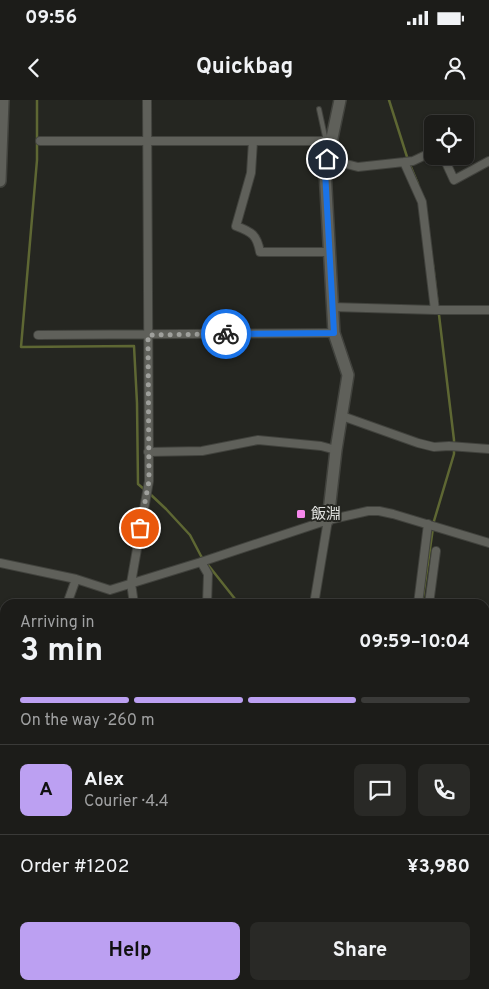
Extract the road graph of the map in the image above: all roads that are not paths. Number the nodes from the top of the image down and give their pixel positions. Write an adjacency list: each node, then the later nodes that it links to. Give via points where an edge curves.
1 (3, 100): 14 (street)
2 (147, 100): 8 (street)
3 (340, 100): 7 (street)
4 (319, 109): 7 (lane)
5 (40, 141): 8 (street)
6 (253, 141): 7 (street); 8 (street); 15 (street, via 252,173 236,226 250,231 258,241 260,252)
7 (329, 141): 10 (street)
8 (147, 142): 21 (street)
9 (424, 155): 12 (street)
10 (327, 159): 12 (street, via 358,167); 15 (street)
11 (489, 161): 13 (street, via 454,180)
12 (407, 162): 17 (street, via 422,202)
13 (447, 165)
14 (0, 181)
15 (329, 252): 16 (street)
16 (332, 307): 17 (street); 19 (street)
17 (438, 310): 18 (street)
18 (489, 310)
19 (334, 333): 21 (street); 22 (street, via 348,375)
20 (38, 335): 21 (street)
21 (148, 335): 25 (street)
22 (342, 416): 23 (street, via 434,447); 24 (street)
23 (489, 449)
24 (336, 450): 25 (street, via 258,440 202,451); 26 (street)
25 (148, 452): 33 (street, via 148,485)
26 (328, 520): 27 (street, via 358,512 379,511); 30 (street); 37 (street)
27 (428, 524): 28 (street); 38 (street)
28 (489, 542)
29 (436, 551): 39 (street)
30 (205, 561): 33 (street); 36 (street)
31 (0, 563): 32 (street)
32 (76, 579): 33 (street, via 110,590); 34 (street)
33 (131, 583): 35 (street)
34 (68, 599)
35 (133, 599)
36 (207, 599)
37 (315, 599)
38 (419, 599)
39 (430, 599)

